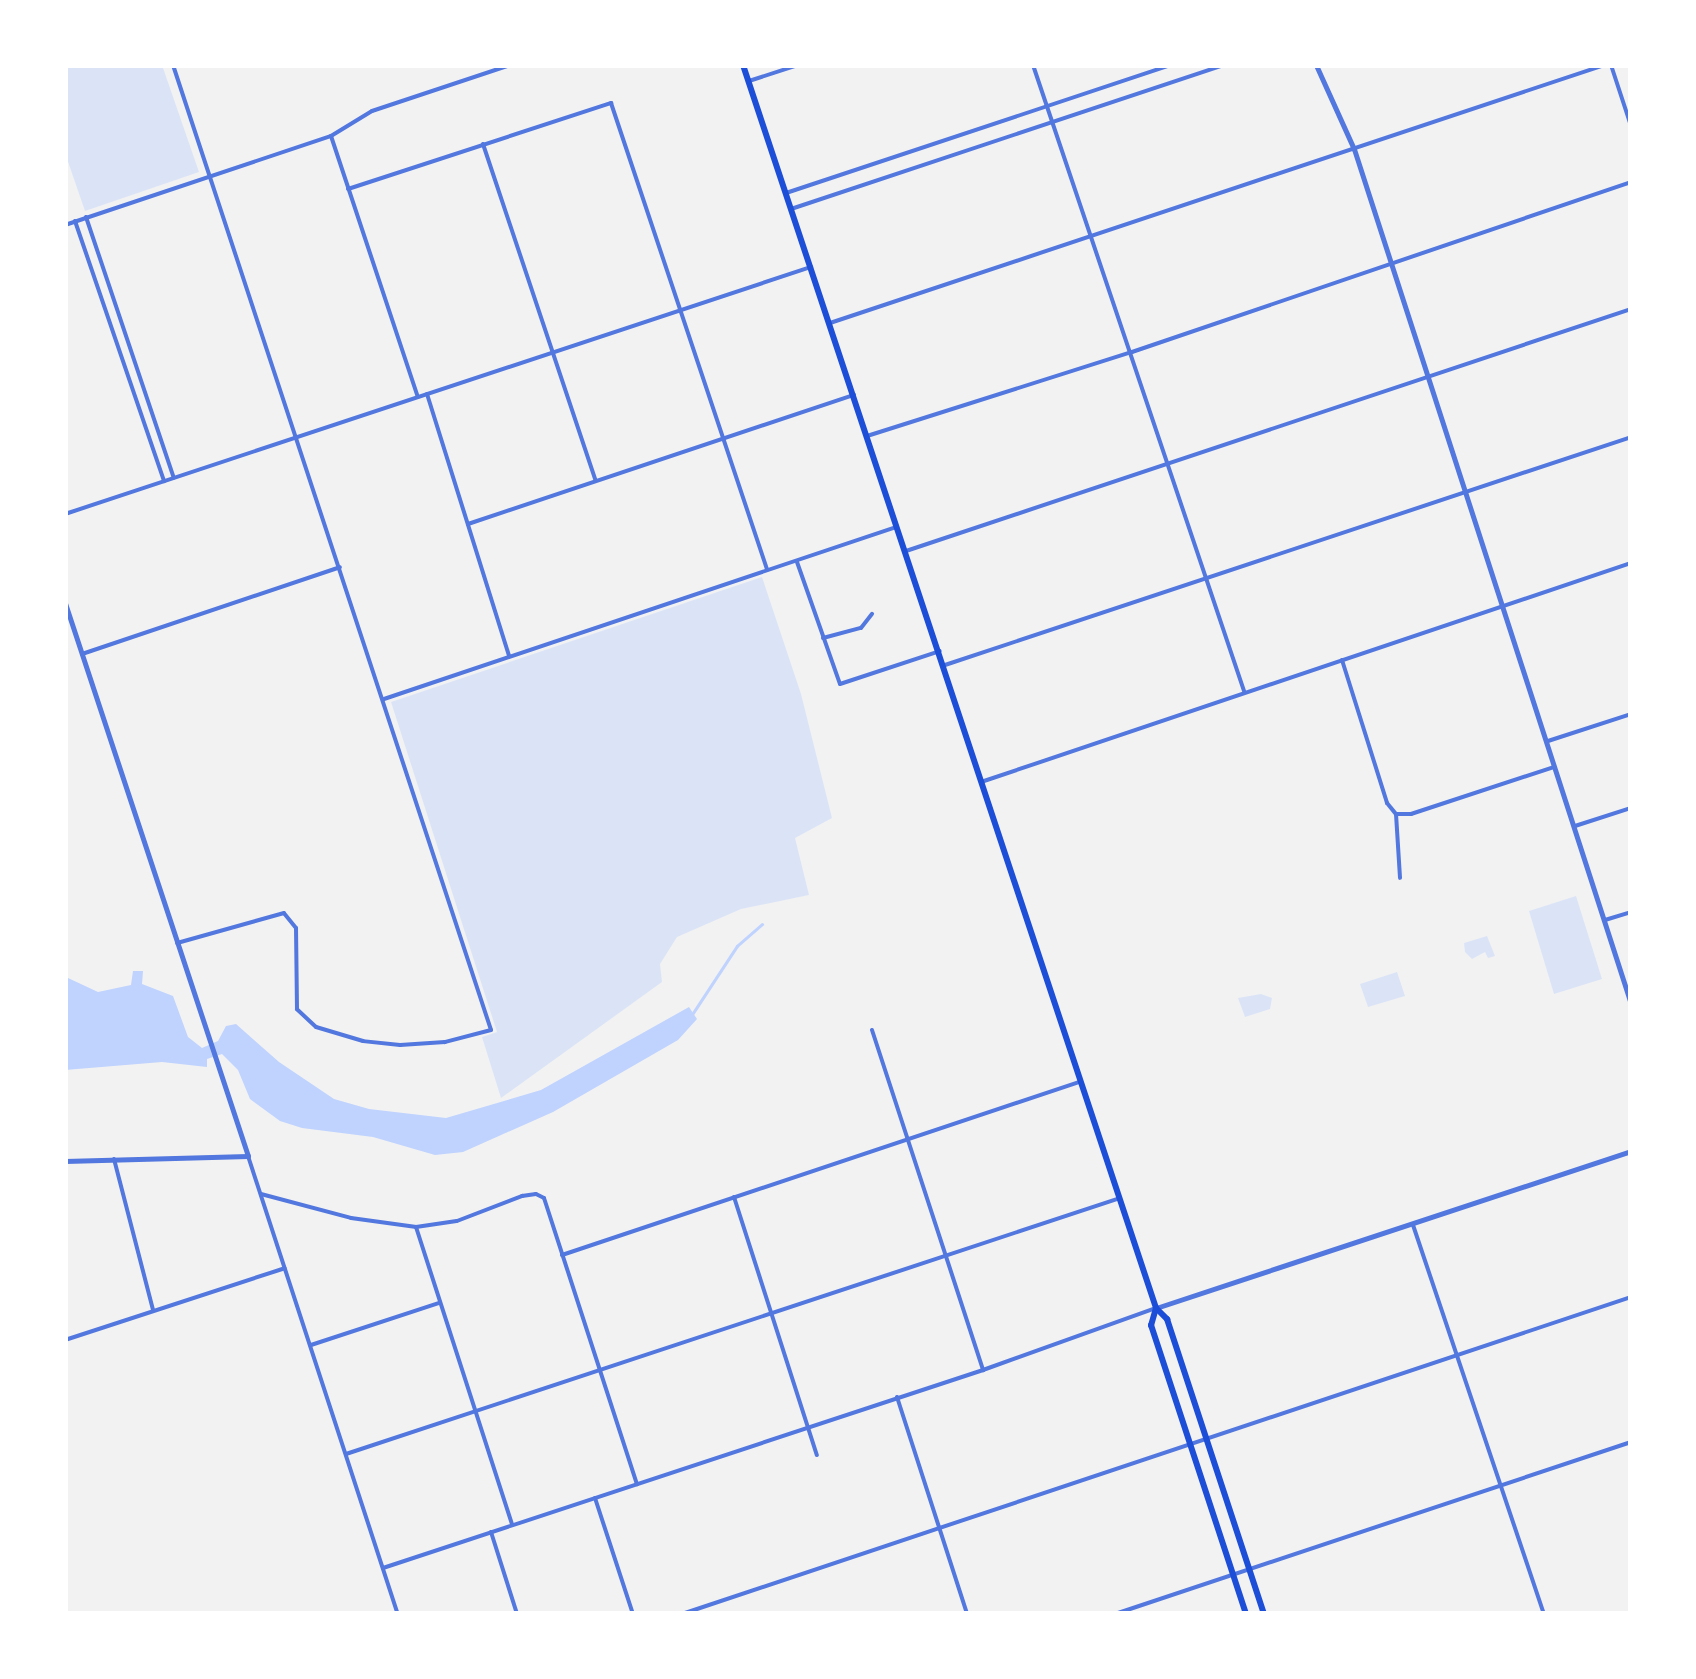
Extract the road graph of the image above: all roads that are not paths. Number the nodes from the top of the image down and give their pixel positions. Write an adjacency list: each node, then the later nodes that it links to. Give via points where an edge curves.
1 (174, 65): 17 (street)
2 (510, 65): 14 (street, via 372,111)
3 (743, 65): 10 (main road)
4 (798, 65): 10 (street)
5 (1034, 65): 11 (street)
6 (1170, 65): 11 (street)
7 (1223, 65): 12 (street)
8 (1316, 65): 16 (street)
9 (1608, 65): 13 (street); 16 (street)
10 (749, 81): 20 (main road)
11 (1047, 106): 12 (street); 20 (street)
12 (1052, 122): 21 (street); 25 (street)
13 (1631, 126)
14 (331, 136): 17 (street); 19 (street)
15 (483, 144): 19 (street); 28 (street, via 611,103); 31 (street)
16 (1354, 149): 25 (street); 26 (street)
17 (209, 176): 22 (street); 37 (street)
18 (1631, 182): 26 (street)
19 (348, 189): 36 (street)
20 (786, 193): 21 (main road)
21 (792, 209): 27 (main road)
22 (86, 217): 23 (street); 42 (street)
23 (75, 221): 24 (street); 43 (street)
24 (65, 225)
25 (1092, 235): 30 (street); 32 (street)
26 (1393, 264): 32 (street); 33 (street)
27 (811, 268): 28 (street); 30 (main road)
28 (680, 309): 31 (street); 40 (street)
29 (1631, 309): 33 (street)
30 (830, 324): 35 (main road)
31 (553, 351): 34 (street); 44 (street)
32 (1132, 352): 38 (street); 41 (street)
33 (1429, 376): 41 (street); 45 (street)
34 (427, 394): 36 (street); 47 (street)
35 (854, 395): 38 (main road); 40 (street)
36 (418, 397): 37 (street)
37 (298, 436): 42 (street); 52 (street)
38 (867, 436): 48 (main road)
39 (1631, 436): 45 (street)
40 (724, 440): 44 (street); 53 (street)
41 (1168, 463): 49 (street); 54 (street)
42 (174, 478): 43 (street)
43 (164, 482): 46 (street)
44 (596, 482): 47 (street)
45 (1467, 492): 54 (street); 56 (street)
46 (65, 514)
47 (468, 524): 61 (street)
48 (898, 527): 49 (main road); 50 (street)
49 (906, 551): 59 (main road)
50 (796, 561): 53 (street); 58 (street)
51 (1631, 563): 56 (street)
52 (340, 567): 60 (street); 65 (street)
53 (767, 570): 61 (street)
54 (1206, 578): 63 (street); 64 (street)
55 (65, 603): 60 (street)
56 (1504, 605): 62 (street); 67 (street)
57 (872, 614): 58 (street, via 861,628)
58 (822, 638): 59 (street, via 843,684)
59 (940, 651): 63 (main road)
60 (82, 654): 76 (street)
61 (510, 657): 65 (street)
62 (1342, 660): 64 (street); 71 (street)
63 (945, 666): 69 (main road)
64 (1244, 693): 69 (street)
65 (384, 699): 76 (street, via 490,1030 400,1045 316,1027 297,1009 296,928 284,913)
66 (1631, 714): 67 (street)
67 (1548, 741): 68 (street)
68 (1556, 766): 71 (street); 72 (street)
69 (984, 781): 79 (main road)
70 (1631, 808): 72 (street)
71 (1396, 814): 73 (street)
72 (1575, 826): 75 (street)
73 (1400, 878)
74 (1631, 912): 75 (street)
75 (1604, 920): 77 (street)
76 (177, 944): 82 (street)
77 (1631, 1004)
78 (872, 1030): 80 (street)
79 (1082, 1081): 80 (street); 87 (main road)
80 (908, 1140): 86 (street); 91 (street)
81 (1631, 1151): 88 (street)
82 (248, 1156): 83 (street); 85 (street)
83 (114, 1160): 84 (street); 96 (street)
84 (65, 1161)
85 (261, 1194): 89 (street); 92 (street)
86 (734, 1198): 90 (street); 97 (street)
87 (1120, 1198): 91 (street); 95 (main road)
88 (1413, 1223): 95 (street); 100 (street)
89 (416, 1227): 90 (street, via 457,1222 540,1195); 94 (street)
90 (562, 1254): 101 (street)
91 (946, 1255): 97 (street); 102 (street)
92 (285, 1268): 96 (street); 99 (street)
93 (1631, 1298): 100 (street)
94 (439, 1303): 99 (street); 104 (street)
95 (1156, 1308): 102 (street); 106 (main road, via 1167,1320); 108 (main road, via 1151,1325)
96 (153, 1311): 98 (street)
97 (772, 1312): 101 (street); 105 (street)
98 (65, 1340)
99 (311, 1346): 109 (street)
100 (1457, 1356): 106 (street); 112 (street)
101 (600, 1370): 104 (street); 111 (street)
102 (983, 1370): 103 (street)
103 (897, 1397): 105 (street); 115 (street)
104 (474, 1412): 109 (street); 114 (street)
105 (808, 1427): 110 (street); 111 (street)
106 (1206, 1438): 108 (street); 118 (main road)
107 (1631, 1442): 112 (street)
108 (1190, 1444): 115 (street); 119 (main road)
109 (346, 1454): 117 (street)
110 (818, 1455)
111 (637, 1484): 113 (street)
112 (1500, 1486): 118 (street); 128 (street)
113 (595, 1498): 114 (street); 122 (street)
114 (512, 1526): 116 (street)
115 (939, 1528): 123 (street); 124 (street)
116 (492, 1532): 117 (street); 121 (street)
117 (384, 1568): 120 (street)
118 (1249, 1569): 119 (street); 127 (main road)
119 (1233, 1575): 125 (street); 126 (main road)
120 (398, 1614)
121 (518, 1614)
122 (633, 1614)
123 (682, 1614)
124 (967, 1614)
125 (1115, 1614)
126 (1246, 1614)
127 (1264, 1614)
128 (1544, 1614)

